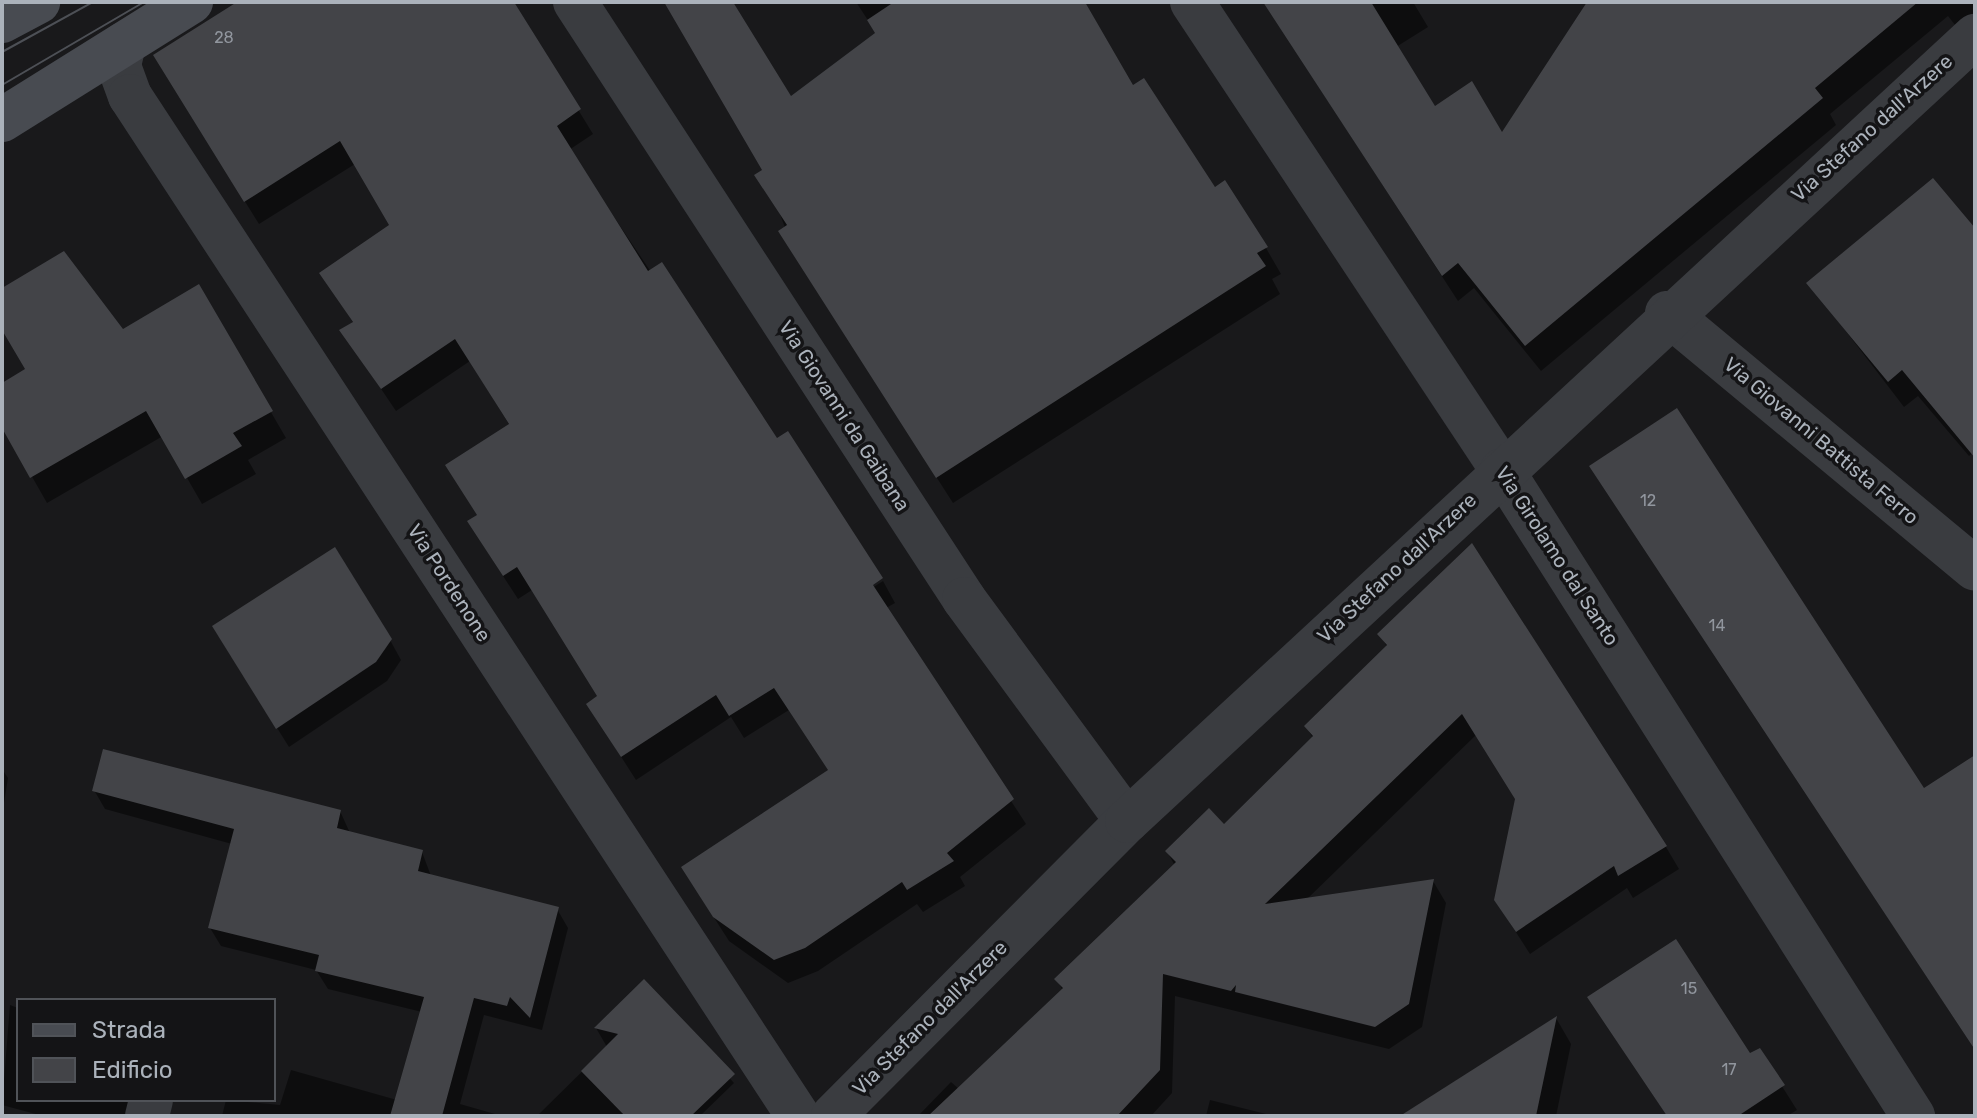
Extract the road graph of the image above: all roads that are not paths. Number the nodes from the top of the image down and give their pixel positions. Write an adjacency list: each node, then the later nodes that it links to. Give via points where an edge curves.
1 (38, 2): 5 (street)
2 (191, 2): 7 (street)
3 (575, 2): 12 (street, Via Giovanni da Gaibana, via 964,599)
4 (1192, 2): 10 (street, Via Girolamo dal Santo)
5 (2, 21)
6 (1975, 36): 9 (street, Via Stefano dall'Arzere)
7 (124, 44): 8 (street); 13 (street, Via Pordenone, via 119,66 130,96)
8 (2, 120)
9 (1667, 313): 10 (street, Via Stefano dall'Arzere); 11 (street, Via Giovanni Battista Ferro)
10 (1502, 470): 12 (street, Via Stefano dall'Arzere); 15 (street, Via Girolamo dal Santo)
11 (1975, 569)
12 (1127, 821): 14 (street, Via Stefano dall'Arzere)
13 (798, 1116)
14 (833, 1116)
15 (1913, 1116)

